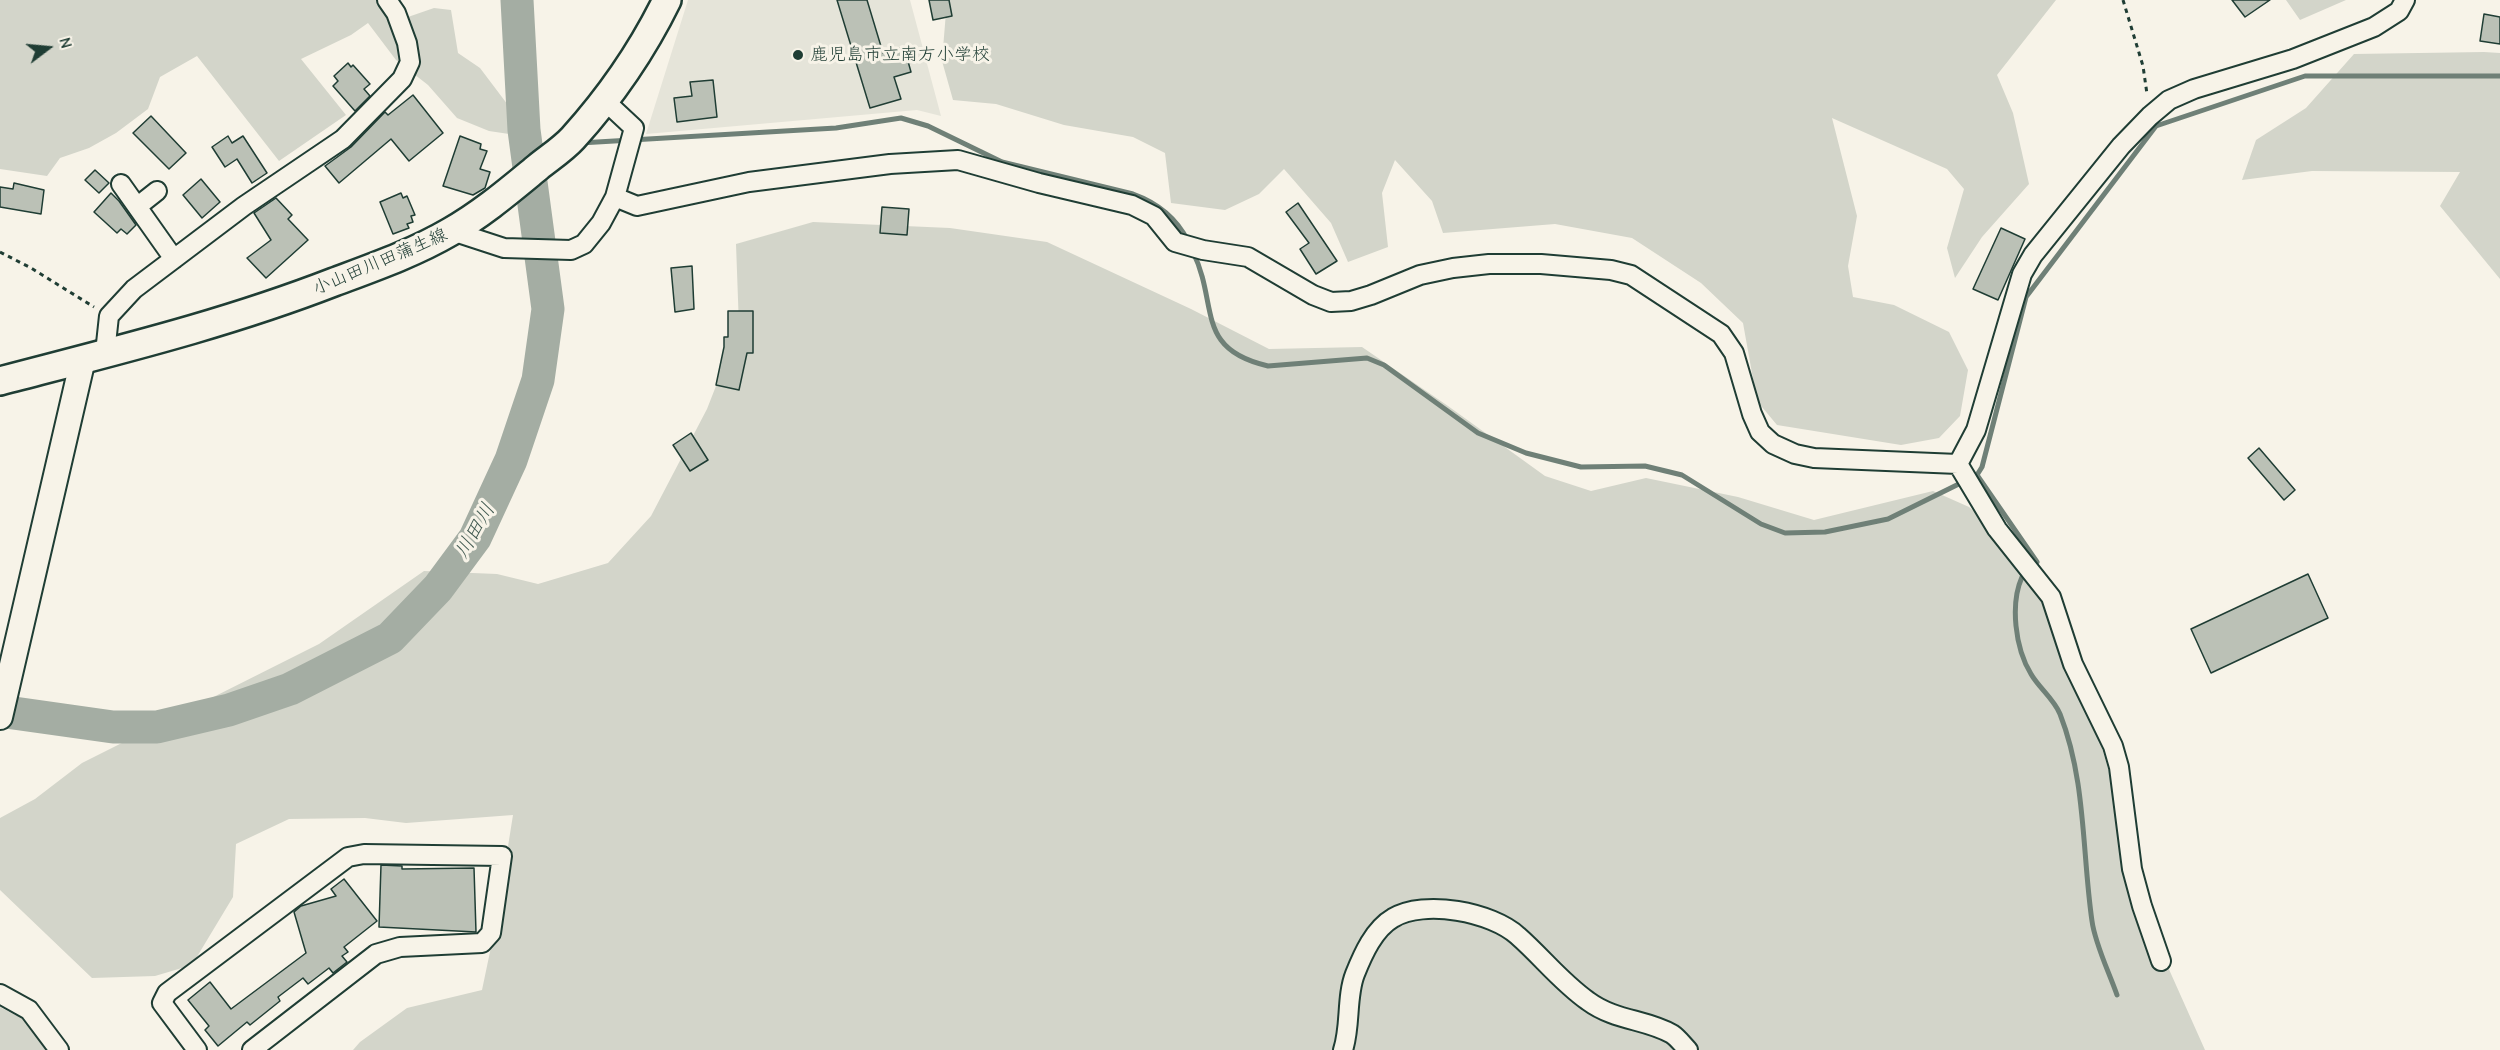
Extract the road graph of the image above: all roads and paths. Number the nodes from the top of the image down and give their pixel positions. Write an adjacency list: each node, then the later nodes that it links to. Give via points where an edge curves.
1 (387, 0): 13 (street, via 407,43 410,62 402,79 343,139)
2 (667, 0): 5 (main road, 小山田川田蒲生線, via 650,34)
3 (2123, 0): 6 (path, via 2143,66)
4 (2405, 0): 6 (street, via 2399,10 2374,27 2293,59 2194,88 2169,100)
5 (604, 100): 9 (street, via 634,128); 11 (main road, 小山田川田蒲生線, via 571,140)
6 (2150, 116): 17 (street, via 2121,146 2022,274)
7 (122, 184): 10 (street)
8 (157, 191): 10 (street)
9 (615, 196): 11 (street, via 584,244 571,250 504,248); 17 (street, via 637,206 749,182 958,160 1132,206 1154,216 1175,242 1248,257 1331,303 1371,295 1420,275 1489,264 1583,266 1631,275 1720,334 1734,352 1760,432 1773,444 1814,458)
10 (138, 206): 13 (street)
11 (452, 231): 15 (main road, 小山田川田蒲生線, via 414,251 276,305)
12 (0, 252): 14 (path)
13 (174, 259): 14 (street, via 134,289)
14 (108, 316): 15 (street)
15 (94, 356): 16 (main road, 小山田川田蒲生線); 18 (street)
16 (0, 381)
17 (1965, 476): 19 (street, via 1997,529 2052,597 2073,664 2113,746 2132,869)
18 (3, 706)
19 (2161, 961)
20 (0, 994): 21 (street, via 29,1010)
21 (59, 1050)
22 (197, 1050): 23 (street, via 162,1003 167,993 348,857 502,856 491,933 482,943 400,947 376,954)
23 (252, 1050)
24 (1343, 1050): 25 (street, via 1354,975 1375,934 1393,917 1423,909 1489,919 1517,934 1550,970 1588,1002 1617,1017 1673,1035)
25 (1688, 1050)

